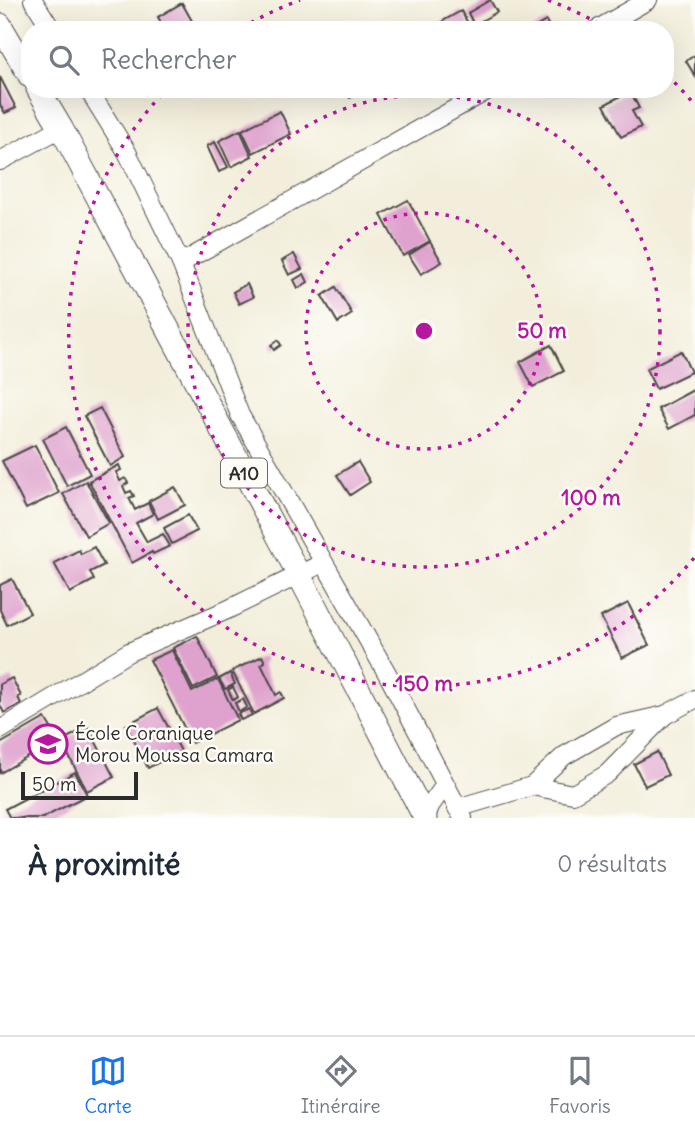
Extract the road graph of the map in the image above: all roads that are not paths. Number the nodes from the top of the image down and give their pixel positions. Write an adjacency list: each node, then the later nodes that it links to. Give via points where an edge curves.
1 (33, 0): 3 (street)
2 (648, 0): 4 (street)
3 (46, 21)
4 (612, 21)
5 (0, 25): 6 (main road)
6 (21, 61)
7 (43, 98): 10 (main road, A10)
8 (94, 98): 12 (street, via 127,152)
9 (474, 98): 12 (street)
10 (61, 128): 11 (street); 14 (main road, A10)
11 (0, 161)
12 (181, 263): 13 (street, via 240,415)
13 (323, 563): 14 (street); 18 (street)
14 (299, 575): 17 (street, via 129,652); 21 (main road, A10)
15 (695, 699): 16 (street)
16 (665, 715): 19 (street, via 616,726 564,756); 19 (street, via 607,774 573,794)
17 (0, 730)
18 (445, 785): 20 (street); 21 (street)
19 (532, 786): 20 (street)
20 (460, 813)
21 (425, 818)

